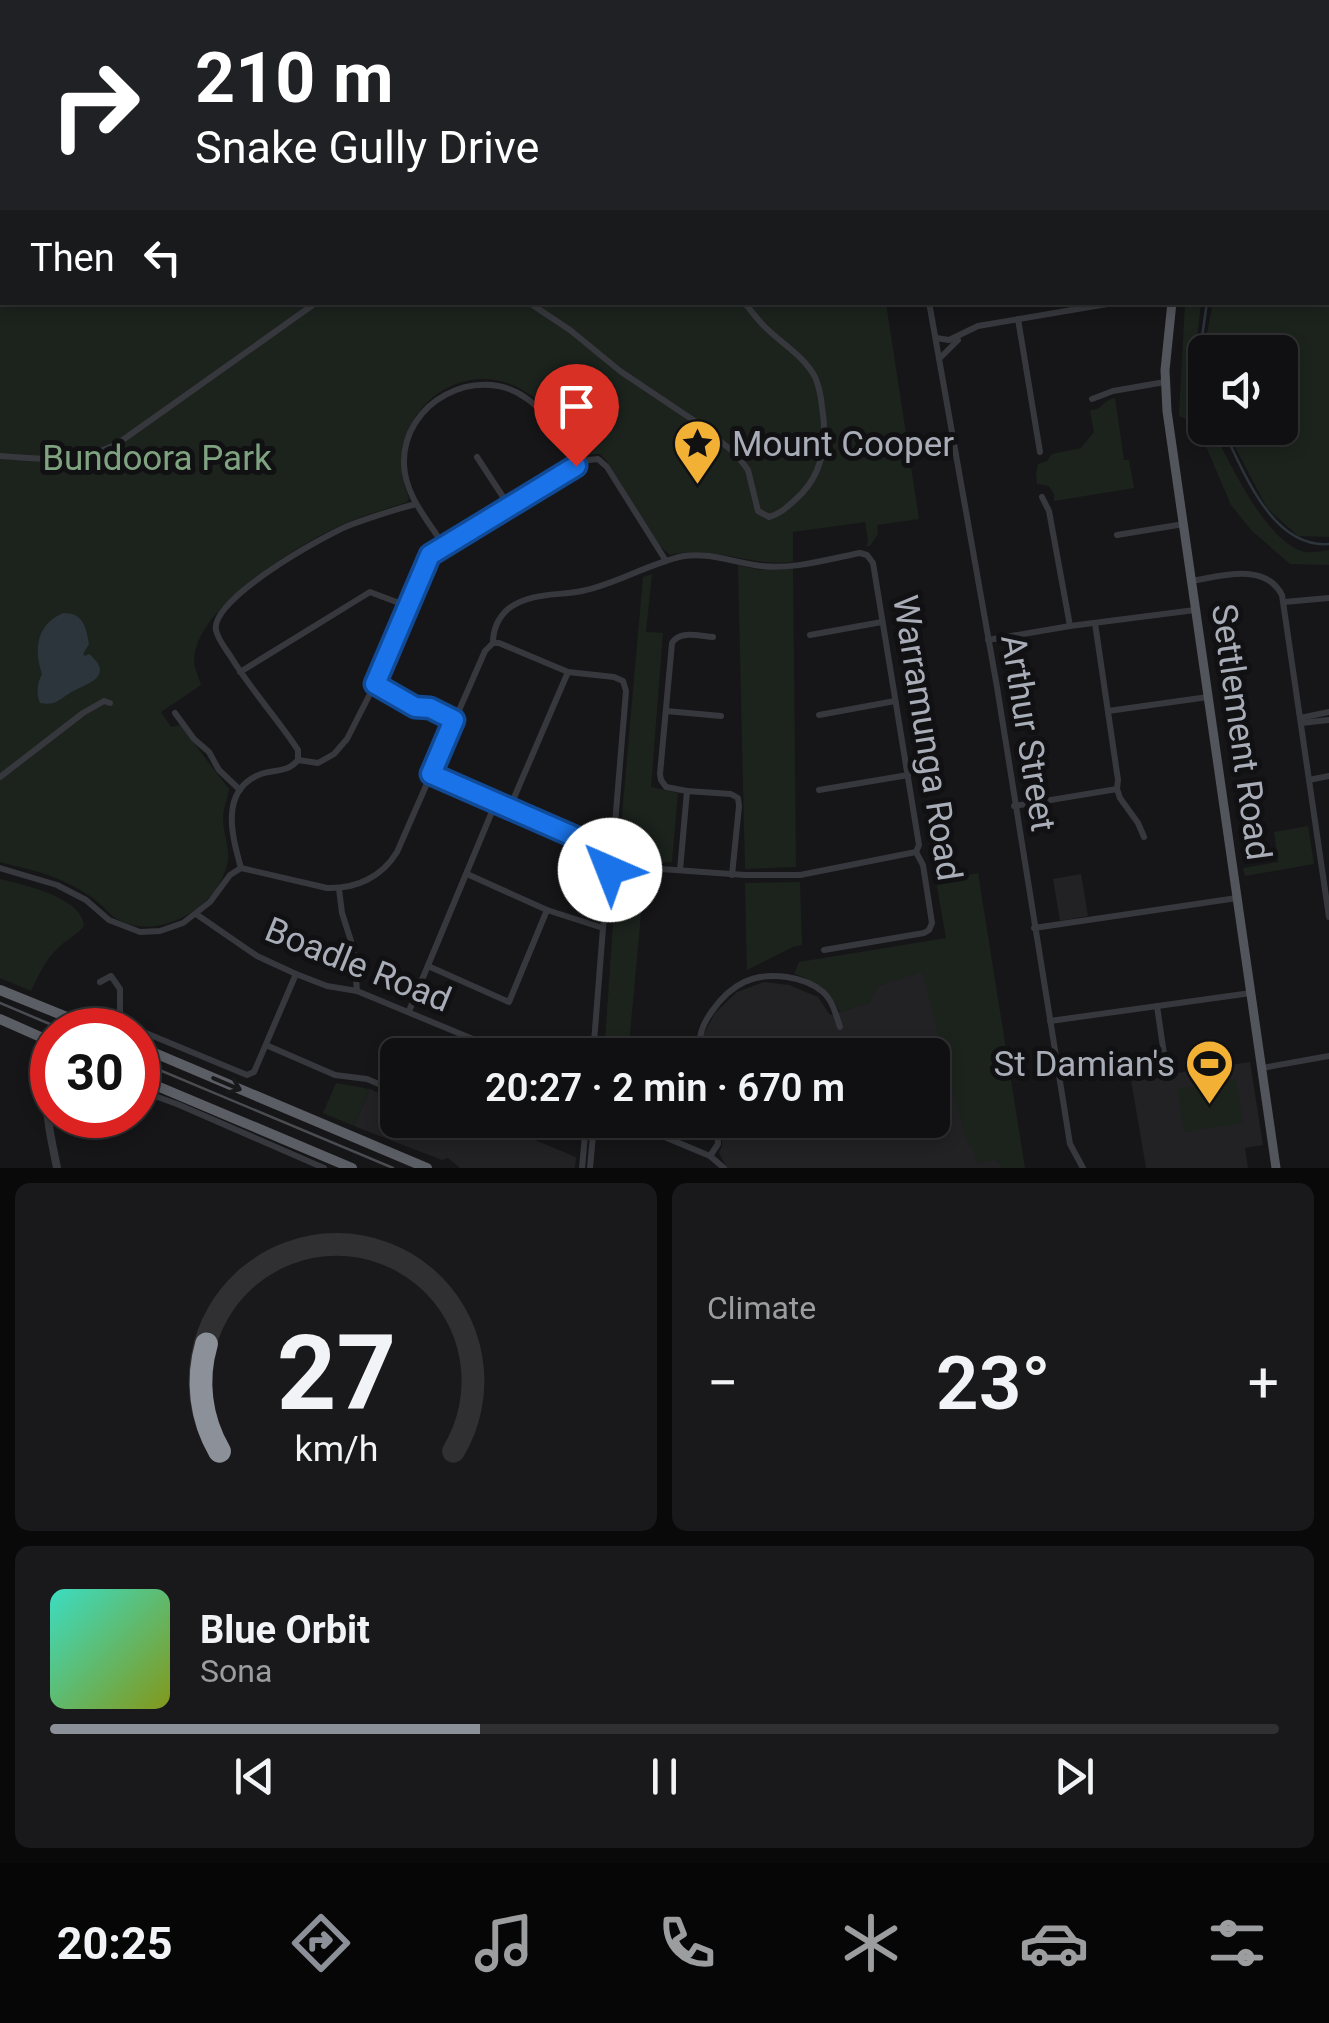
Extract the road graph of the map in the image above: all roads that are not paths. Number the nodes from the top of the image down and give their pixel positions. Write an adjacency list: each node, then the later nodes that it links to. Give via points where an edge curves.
1 (313, 305): 14 (street, via 99,453 76,460)
2 (532, 305): 3 (street, via 736,454 748,470 758,511 768,517 814,477 824,418 809,368)
3 (747, 305)
4 (930, 305): 9 (street, Arthur Street)
5 (1101, 305): 7 (street)
6 (1172, 305): 11 (main road, Settlement Road)
7 (1018, 320): 8 (street); 13 (street)
8 (963, 335): 9 (street); 10 (street)
9 (935, 338): 10 (street, Arthur Street)
10 (939, 359): 34 (street, Arthur Street)
11 (1165, 382): 12 (street); 20 (main road, Settlement Road)
12 (1092, 399)
13 (1040, 452)
14 (0, 456)
15 (477, 458): 19 (street)
16 (576, 466): 18 (street, via 541,410 524,396 474,384 447,392 423,410 409,436 403,460); 19 (street); 23 (street, via 598,459 607,467)
17 (1042, 497): 31 (street)
18 (416, 504): 22 (street); 36 (street, via 308,546 229,605 215,626)
19 (510, 506): 22 (street)
20 (1184, 524): 21 (street); 24 (main road, Settlement Road)
21 (1117, 535)
22 (444, 546): 27 (street, via 426,560)
23 (666, 562): 29 (street, Warramunga Road, via 704,555 784,566 860,553 873,562); 35 (street, via 511,607)
24 (1192, 580): 26 (street, via 1253,574 1276,584); 28 (main road, Settlement Road)
25 (1329, 598): 26 (street)
26 (1284, 602): 50 (street)
27 (408, 606): 36 (street, via 370,592); 38 (street)
28 (1196, 610): 30 (street); 39 (main road, Settlement Road)
29 (882, 622): 32 (street); 40 (street, Warramunga Road)
30 (1094, 623): 31 (street); 43 (street)
31 (1070, 626): 34 (street)
32 (810, 635)
33 (714, 637): 42 (street, via 682,634 672,640)
34 (988, 640): 62 (street, Arthur Street)
35 (493, 643): 37 (street); 48 (street)
36 (240, 672): 51 (street, via 298,750)
37 (568, 672): 63 (street); 64 (street, via 614,677 626,690)
38 (375, 684): 48 (street); 51 (street, via 338,750 318,763)
39 (1208, 697): 43 (street); 76 (main road, Settlement Road)
40 (895, 700): 46 (street); 53 (street, Warramunga Road)
41 (110, 703): 55 (street, via 83,713)
42 (666, 711): 47 (street); 60 (street, via 660,780)
43 (1108, 711): 57 (street)
44 (1329, 712): 50 (street)
45 (175, 713): 58 (street)
46 (819, 715)
47 (721, 716)
48 (454, 720): 52 (street)
49 (1329, 720): 50 (street)
50 (1301, 721): 56 (street)
51 (298, 760): 58 (street, via 290,769 257,775)
52 (431, 774): 61 (street); 75 (street, via 384,870)
53 (908, 775): 59 (street); 67 (street, Warramunga Road)
54 (1329, 776): 56 (street)
55 (0, 777)
56 (1309, 780): 79 (street)
57 (1117, 789): 62 (street); 65 (street)
58 (240, 790): 71 (street, via 230,820)
59 (819, 790)
60 (687, 791): 72 (street); 74 (street, via 738,798)
61 (496, 802): 63 (street); 73 (street)
62 (1014, 806): 81 (street, Arthur Street)
63 (510, 807): 66 (street)
64 (614, 836): 66 (street); 68 (street, via 624,843)
65 (1144, 837)
66 (598, 847): 69 (street)
67 (916, 852): 74 (street, via 800,874); 83 (street, Warramunga Road, via 929,930)
68 (624, 855): 69 (street); 72 (street)
69 (611, 863): 80 (street)
70 (0, 868): 78 (street, via 58,885 109,920 140,932 160,931)
71 (241, 868): 75 (street); 78 (street)
72 (680, 870): 74 (street)
73 (467, 874): 77 (street); 85 (street)
74 (732, 875)
75 (339, 888): 82 (street)
76 (1237, 898): 81 (street); 90 (main road, Settlement Road)
77 (547, 910): 80 (street); 85 (street, via 509,1002)
78 (196, 914): 86 (street, Boadle Road)
79 (1329, 915)
80 (603, 928): 99 (street)
81 (1034, 928): 95 (street, Arthur Street)
82 (351, 941)
83 (824, 950)
84 (354, 954): 89 (street)
85 (428, 966): 93 (street)
86 (296, 974): 89 (street, Boadle Road); 101 (street)
87 (100, 982): 101 (street, via 110,976 120,988 124,1024 247,1075)
88 (0, 990): 92 (highway)
89 (357, 991): 93 (street, Boadle Road)
90 (1251, 993): 91 (street); 104 (main road, Settlement Road)
91 (1157, 1006): 95 (street); 105 (street)
92 (37, 1008)
93 (408, 1011): 98 (street, Boadle Road)
94 (0, 1019): 97 (highway)
95 (1050, 1022): 122 (street, Arthur Street, via 1070,1144)
96 (840, 1028): 100 (street, via 824,993 800,978 764,975 736,986 710,1013)
97 (30, 1032)
98 (468, 1038)
99 (595, 1038)
100 (699, 1038)
101 (266, 1045): 106 (street, via 335,1076)
102 (160, 1055): 118 (highway, one-way to 118)
103 (1329, 1056): 104 (street)
104 (1262, 1068): 123 (main road, Settlement Road)
105 (1167, 1075)
106 (380, 1084)
107 (160, 1096): 117 (highway)
108 (160, 1097): 116 (street)
109 (52, 1138): 115 (street)
110 (585, 1138): 119 (street)
111 (595, 1138): 120 (street)
112 (667, 1138): 114 (street)
113 (718, 1138): 114 (street)
114 (710, 1156): 121 (street)
115 (57, 1168)
116 (324, 1168)
117 (352, 1168)
118 (427, 1168)
119 (582, 1168)
120 (590, 1168)
121 (724, 1168)
122 (1083, 1168)
123 (1276, 1168)

